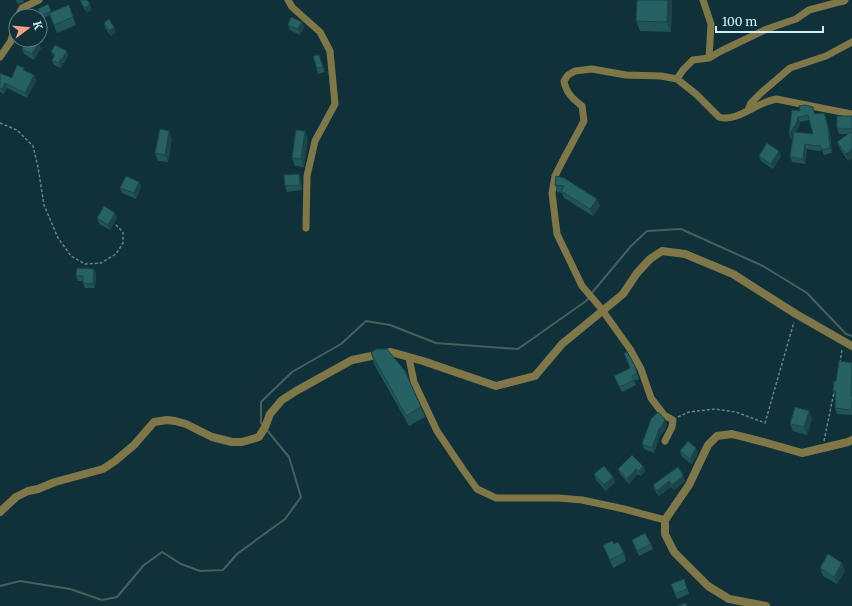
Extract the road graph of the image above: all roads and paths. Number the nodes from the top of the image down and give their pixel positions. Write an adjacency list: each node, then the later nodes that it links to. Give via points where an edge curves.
1 (39, 0): 5 (street)
2 (288, 0): 15 (street, via 292,7 320,32 330,51 335,104 315,141 307,176)
3 (703, 0): 9 (street, via 711,24)
4 (845, 0): 9 (street, via 809,10 796,19 768,29)
5 (22, 8)
6 (852, 42): 11 (street, via 826,56 790,68 751,103)
7 (8, 45): 8 (street)
8 (0, 57)
9 (709, 58): 10 (street, via 693,60)
10 (678, 79): 11 (street, via 723,119); 16 (street, via 626,75 592,69 575,71 564,81 565,88 582,106 584,121 555,176 552,193 557,234 582,286)
11 (748, 110): 12 (street, via 776,99)
12 (852, 114)
13 (0, 123): 14 (path, via 17,130 32,146 44,205 58,238 71,256 85,264 101,263 116,254 123,243 123,232)
14 (115, 224)
15 (306, 228)
16 (601, 309): 17 (street, via 623,294 637,273 662,251 685,254 733,274); 20 (street, via 562,344 535,376 496,386); 23 (street, via 630,349 641,369 651,398 664,415)
17 (796, 314): 18 (street); 23 (path, via 766,423 736,412 714,409 689,412)
18 (844, 342): 19 (street); 21 (path)
19 (852, 346)
20 (409, 358): 27 (street, via 391,352 352,360 282,400 270,414 259,437 242,442 212,437 175,421 154,422 134,444 103,469 28,491 16,497); 28 (street, via 414,382 437,431 477,489 496,498 582,500)
21 (839, 365)
22 (835, 388): 26 (path)
23 (673, 420): 25 (street)
24 (852, 440): 26 (street)
25 (665, 441)
26 (822, 449): 28 (street, via 802,453 732,434 717,436 708,445 689,485)
27 (0, 512)
28 (665, 520): 29 (street, via 665,534 674,552 708,586 729,599)
29 (766, 606)

